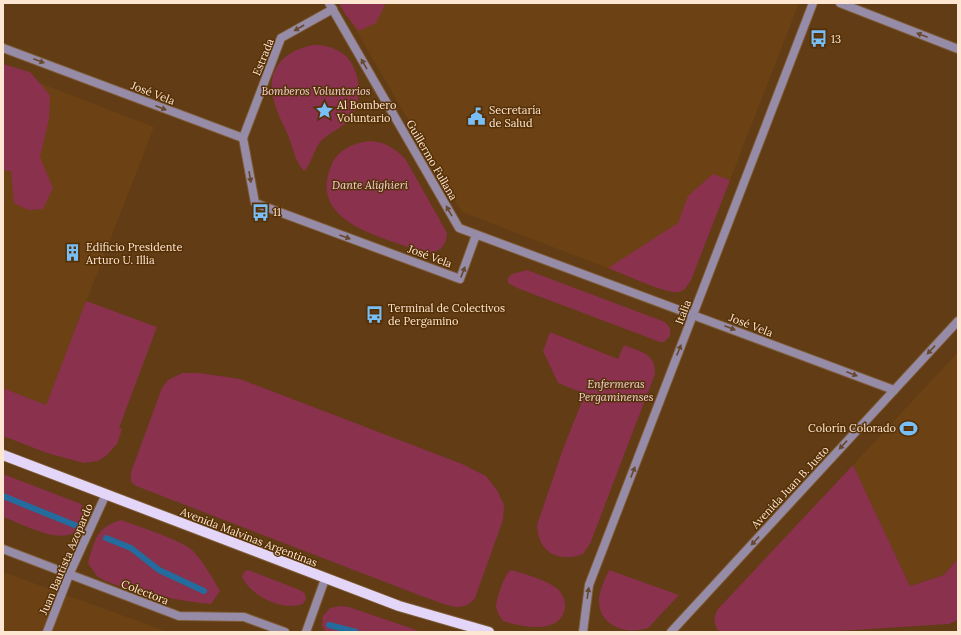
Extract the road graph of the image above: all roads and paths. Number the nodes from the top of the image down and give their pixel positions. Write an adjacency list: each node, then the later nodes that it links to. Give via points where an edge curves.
1 (813, 3): 8 (street, Italia)
2 (840, 3): 5 (street, one-way to 2)
3 (331, 6): 6 (street, Estrada, one-way to 6, via 281,38); 7 (street, Guillermo Fullana, one-way to 3, via 458,228)
4 (3, 48): 6 (street, José Vela, one-way to 6)
5 (958, 49)
6 (243, 138): 7 (street, José Vela, one-way to 7, via 255,203 460,279)
7 (476, 235): 8 (street, José Vela)
8 (693, 315): 10 (street, José Vela, one-way to 10); 20 (street, Italia, one-way to 8, via 589,585)
9 (958, 321): 10 (street, Avenida Juan B. Justo, one-way to 10)
10 (894, 390): 21 (street, Avenida Juan B. Justo, one-way to 21)
11 (3, 455): 12 (main road, Avenida Malvinas Argentinas)
12 (106, 494): 14 (street, Juan Bautista Azopardo); 15 (main road, Avenida Malvinas Argentinas)
13 (3, 549): 14 (street, Colectora)
14 (69, 575): 17 (street, Juan Bautista Azopardo); 18 (street, Colectora, via 179,616 244,617)
15 (325, 579): 16 (main road, Avenida Malvinas Argentinas, via 399,606); 19 (street)
16 (482, 631)
17 (47, 632)
18 (285, 632)
19 (306, 632)
20 (583, 632)
21 (671, 632)

